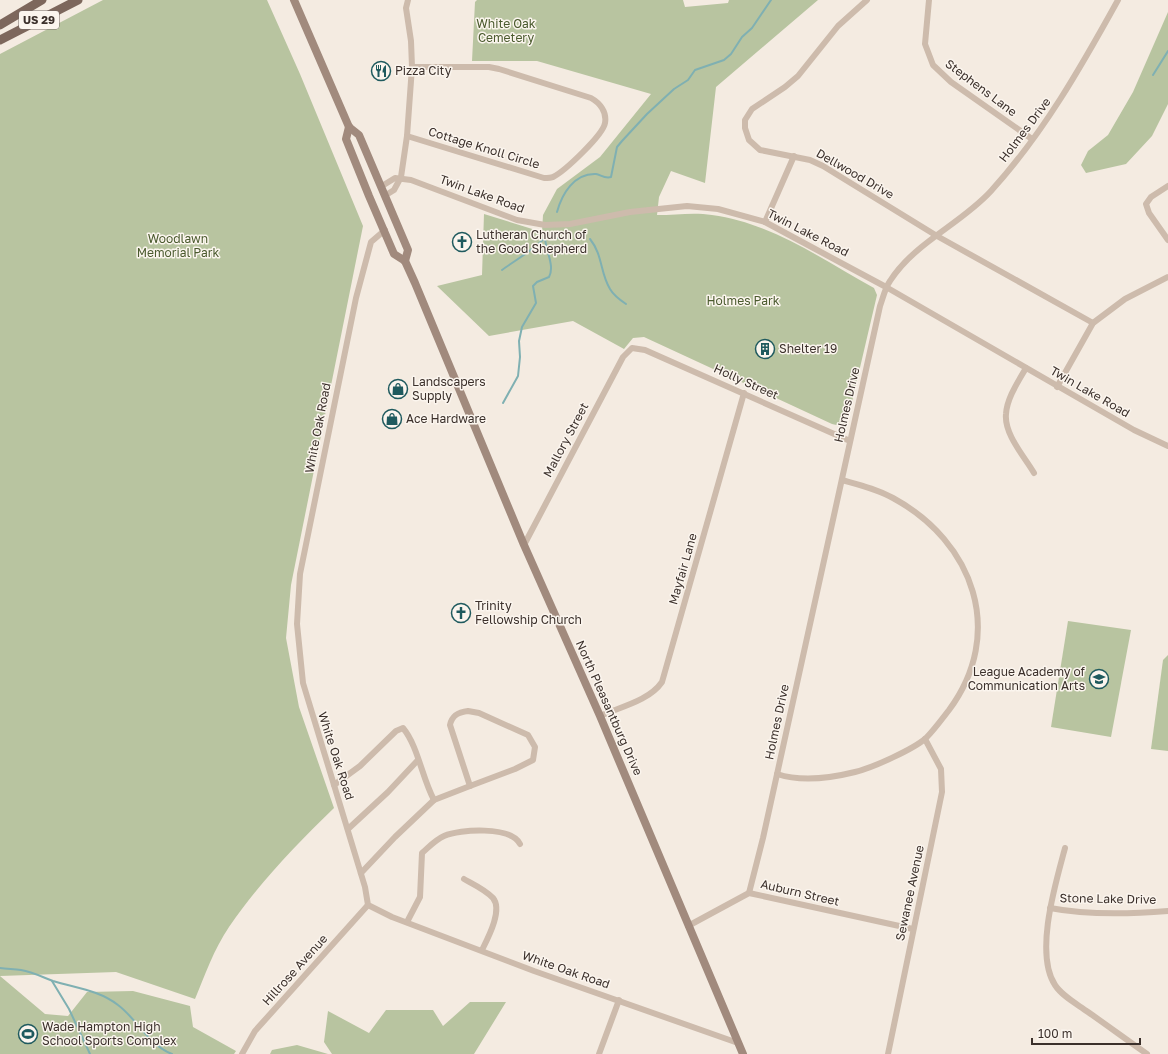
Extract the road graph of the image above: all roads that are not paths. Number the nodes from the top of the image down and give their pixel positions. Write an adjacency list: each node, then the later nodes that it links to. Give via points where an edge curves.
1 (42, 0): 8 (main road, US 29)
2 (78, 0): 9 (main road, US 29)
3 (294, 0): 11 (main road, North Pleasantburg Drive)
4 (408, 0): 10 (street, via 406,8 412,41)
5 (867, 0): 14 (street, Dellwood Drive, via 838,26 798,76 748,113 745,128 754,146 760,150)
6 (929, 0): 13 (street, Stephens Lane, via 925,44 933,65 951,82)
7 (1118, 0): 13 (street, Holmes Drive, via 1065,94)
8 (1, 24)
9 (0, 40)
10 (412, 67): 12 (street); 12 (street, Cottage Knoll Circle, via 499,69 591,98 603,108 606,122 602,131 565,169 549,178)
11 (349, 126): 16 (main road, North Pleasantburg Drive, via 359,135); 20 (main road, North Pleasantburg Drive, via 346,139)
12 (407, 136): 15 (street)
13 (1032, 139): 21 (street, Holmes Drive, via 986,196)
14 (794, 156): 19 (street); 21 (street, Dellwood Drive, via 823,166)
15 (401, 178): 16 (street, via 395,178); 18 (street, via 394,190); 19 (street, Twin Lake Road, via 517,220 546,225 565,225 647,210 687,206 718,209)
16 (382, 186): 18 (main road, North Pleasantburg Drive)
17 (1168, 186): 22 (street, via 1151,197 1146,204 1149,214)
18 (386, 195): 23 (main road, North Pleasantburg Drive, via 408,250)
19 (765, 222): 25 (street, Twin Lake Road)
20 (385, 230): 23 (main road, North Pleasantburg Drive, via 394,254); 40 (street, White Oak Road, via 371,242 356,298 300,574 297,624 303,683)
21 (937, 236): 25 (street, Holmes Drive, via 912,254); 26 (street, Dellwood Drive)
22 (1168, 240)
23 (405, 261): 35 (main road, North Pleasantburg Drive)
24 (1168, 277): 26 (street, via 1125,299)
25 (886, 287): 28 (street, Twin Lake Road); 31 (street, Holmes Drive)
26 (1094, 323): 29 (street)
27 (632, 348): 30 (street, Holly Street, via 645,350); 35 (street, Mallory Street, via 623,357)
28 (1026, 368): 29 (street, Twin Lake Road); 33 (street, via 1012,395 1006,420 1009,431)
29 (1057, 386): 32 (street, Twin Lake Road, via 1134,430)
30 (744, 393): 31 (street, Holly Street); 36 (street, Mayfair Lane, via 662,682 649,695)
31 (850, 440): 34 (street, Holmes Drive)
32 (1168, 446)
33 (1034, 473)
34 (842, 480): 37 (street, via 883,493 908,507 948,545 972,587 979,628 973,667 956,700); 39 (street, Holmes Drive)
35 (524, 545): 36 (main road, North Pleasantburg Drive)
36 (600, 716): 53 (main road, North Pleasantburg Drive)
37 (925, 739): 39 (street, via 882,762 845,774 814,778); 54 (street, Sewanee Avenue, via 941,769 942,792)
38 (418, 760): 40 (street, via 409,737 403,728 400,728 360,766); 42 (street); 43 (street)
39 (777, 774): 48 (street, Holmes Drive)
40 (334, 785): 43 (street, White Oak Road)
41 (470, 786): 41 (street, via 531,762 535,750 533,740 528,735 479,713 468,711 456,714 452,719 451,728); 42 (street)
42 (434, 800): 46 (street)
43 (348, 829): 46 (street, White Oak Road)
44 (520, 844): 52 (street, via 509,835 474,830 451,834 435,842 422,853 420,897)
45 (1065, 848): 50 (street)
46 (361, 873): 49 (street, White Oak Road)
47 (464, 878): 55 (street, via 494,898 497,908)
48 (749, 893): 53 (street, Auburn Street); 54 (street, Auburn Street)
49 (368, 905): 52 (street, White Oak Road); 58 (street, Hillrose Avenue, via 255,1031)
50 (1050, 908): 51 (street, Stone Lake Drive, via 1064,911 1141,913); 62 (street, Stone Lake Drive, via 1047,925 1048,960 1055,985)
51 (1168, 911)
52 (407, 922): 55 (street, White Oak Road)
53 (688, 926): 57 (main road, North Pleasantburg Drive)
54 (913, 929): 61 (street, Sewanee Avenue)
55 (482, 950): 56 (street, White Oak Road)
56 (619, 1000): 57 (street, White Oak Road); 59 (street)
57 (738, 1043): 60 (main road, North Pleasantburg Drive)
58 (242, 1054)
59 (599, 1054)
60 (743, 1054)
61 (888, 1054)
62 (1147, 1054)

